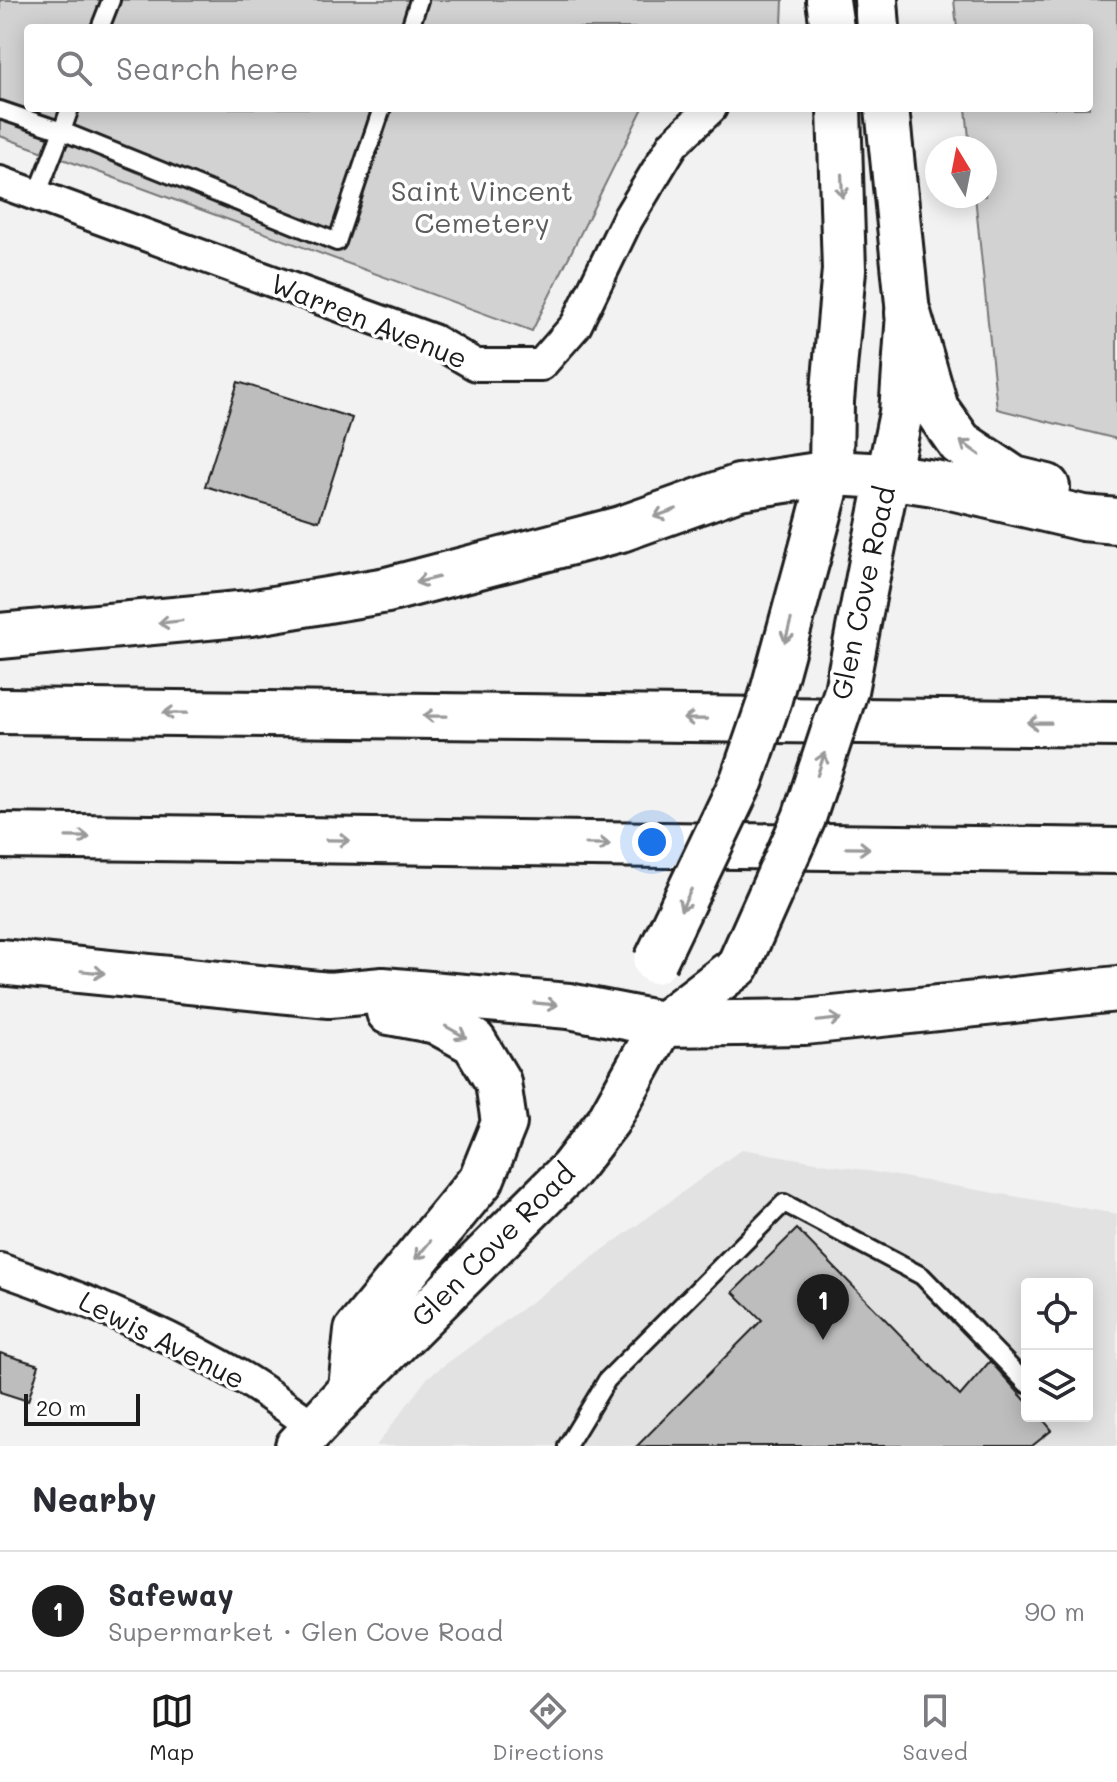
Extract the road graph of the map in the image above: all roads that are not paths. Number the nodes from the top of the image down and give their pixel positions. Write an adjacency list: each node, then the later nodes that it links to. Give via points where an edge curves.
1 (111, 0): 5 (lane)
2 (419, 0): 6 (lane)
3 (828, 0): 7 (main road)
4 (876, 0): 8 (main road)
5 (102, 24)
6 (411, 24)
7 (831, 24)
8 (878, 24)
9 (0, 110): 15 (lane)
10 (69, 112): 15 (lane)
11 (381, 112): 15 (lane, via 337,242)
12 (707, 112): 17 (street, Warren Avenue, via 673,144 627,220 576,325 541,365 476,365 433,340)
13 (839, 112): 19 (main road, Glen Cove Road, one-way to 19, via 844,270)
14 (887, 112): 18 (main road, Glen Cove Road)
15 (62, 131): 17 (lane)
16 (0, 182): 17 (street, Warren Avenue)
17 (37, 195)
18 (908, 313): 20 (main road, Glen Cove Road, via 901,413); 21 (highway, one-way to 18, via 1087,498 1014,479 960,443 936,409)
19 (831, 473): 20 (highway); 23 (highway, one-way to 23, via 739,487 621,529 387,590 250,613); 31 (main road, Glen Cove Road, one-way to 31, bridge, via 770,699 742,780 655,962)
20 (887, 476): 22 (highway); 31 (main road, Glen Cove Road, one-way to 20, bridge, via 738,966 804,818 841,705)
21 (1117, 512)
22 (1117, 521)
23 (0, 636)
24 (0, 711): 25 (highway, one-way to 24)
25 (1117, 724)
26 (0, 836): 27 (highway, one-way to 27)
27 (1117, 851)
28 (0, 962): 30 (highway, one-way to 30)
29 (1117, 989): 31 (highway, one-way to 29, via 805,1022)
30 (329, 995): 31 (highway, one-way to 31, via 383,990 569,1006); 34 (highway, one-way to 34, via 436,1021 474,1042 498,1082 504,1123 481,1180 357,1331)
31 (662, 1024): 34 (main road, Glen Cove Road, via 608,1121 570,1170)
32 (0, 1269): 35 (street, Lewis Avenue, via 67,1292 243,1379)
33 (1021, 1378): 36 (lane, via 922,1276 784,1203 607,1380)
34 (351, 1388): 35 (main road, Glen Cove Road)
35 (306, 1436)
36 (567, 1446)

